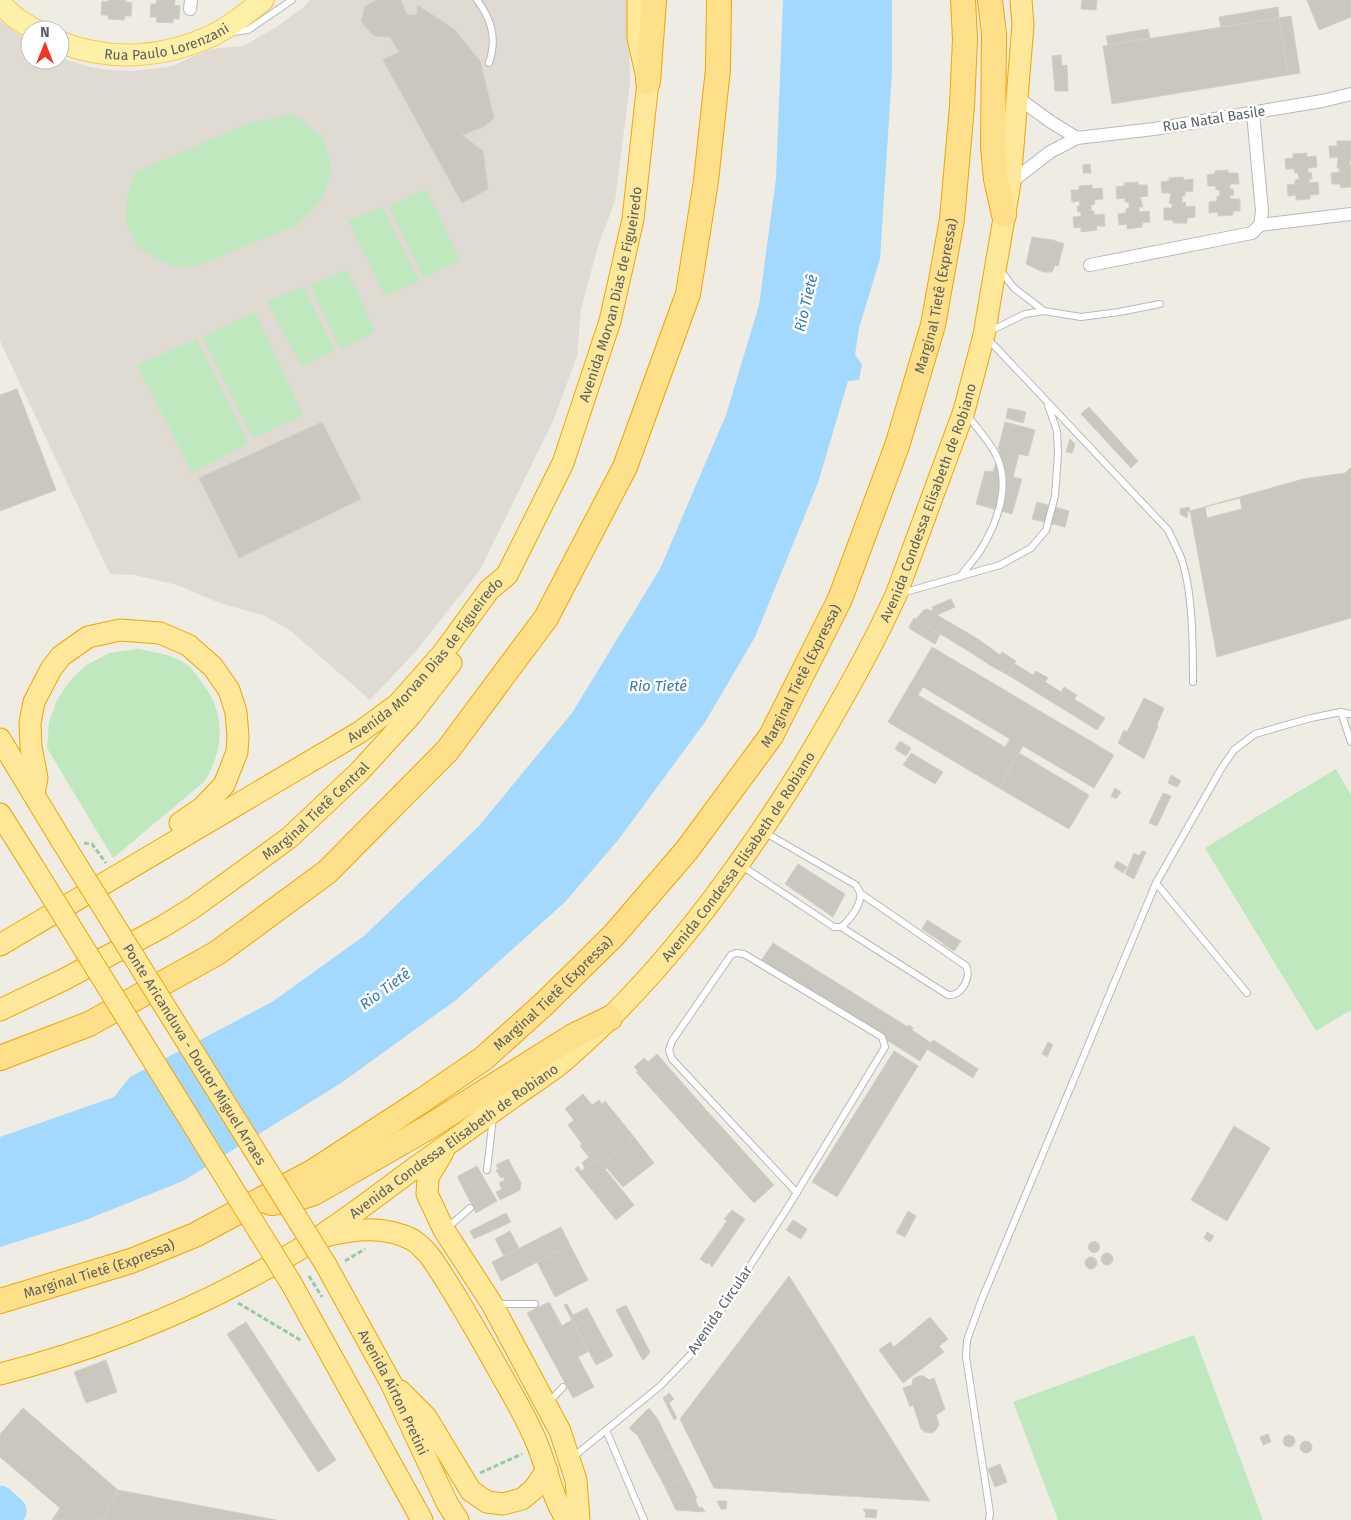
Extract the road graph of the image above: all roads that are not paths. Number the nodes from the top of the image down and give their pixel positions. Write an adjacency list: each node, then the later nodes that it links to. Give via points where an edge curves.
1 (263, 0): 12 (main road, Rua Paulo Lorenzani)
2 (292, 0): 12 (lane, via 248,30)
3 (477, 0): 14 (lane, via 494,34)
4 (638, 0): 15 (highway, Avenida Morvan Dias de Figueiredo, via 638,38)
5 (654, 0): 15 (highway)
6 (719, 0): 51 (highway, via 718,69 706,181 688,294 625,467 546,618 447,751 327,872 195,965 89,1024)
7 (963, 0): 56 (highway, Marginal Tietê (Expressa), via 962,106 954,200 933,325 897,446 840,599 771,736 687,850 614,935 544,1004 484,1058 314,1171)
8 (990, 0): 22 (highway, via 994,34 993,147)
9 (0, 4): 11 (main road)
10 (1024, 4): 17 (highway, Avenida Condessa Elisabeth de Robiano)
11 (20, 21)
12 (214, 35): 13 (main road, Rua Paulo Lorenzani, via 181,49 142,55 116,55)
13 (70, 46)
14 (489, 63)
15 (648, 82): 31 (highway, Avenida Morvan Dias de Figueiredo, via 633,219 610,321 563,463)
16 (1351, 94): 18 (street, Rua Natal Basile)
17 (1018, 98): 19 (street); 20 (highway, Avenida Condessa Elisabeth de Robiano)
18 (1253, 113): 19 (street, Rua Natal Basile); 23 (street, via 1262,211)
19 (1077, 138): 20 (street, Rua Natal Basile, via 1050,152)
20 (1010, 183): 22 (highway, Avenida Condessa Elisabeth de Robiano)
21 (1351, 214): 23 (street)
22 (1004, 215): 24 (highway, Avenida Condessa Elisabeth de Robiano)
23 (1260, 225): 25 (street, via 1252,233)
24 (996, 263): 27 (lane, via 1014,288); 28 (highway, Avenida Condessa Elisabeth de Robiano)
25 (1090, 265)
26 (1160, 304): 27 (lane, via 1081,317)
27 (1044, 311): 28 (lane, via 1025,314)
28 (984, 334): 29 (lane); 30 (highway, Avenida Condessa Elisabeth de Robiano)
29 (1048, 404): 32 (lane, via 1057,431 1058,453 1055,496 1046,530 1031,548 1000,565); 34 (lane, via 1168,530 1180,556 1188,589)
30 (964, 411): 32 (lane, via 996,454 1004,487 983,547); 33 (highway, Avenida Condessa Elisabeth de Robiano)
31 (507, 575): 43 (highway, Avenida Morvan Dias de Figueiredo, via 489,590 443,653 398,704 360,732); 49 (highway, Marginal Tietê Central, via 466,644 411,715 358,772 289,838 194,908 63,980)
32 (959, 578): 33 (lane)
33 (896, 594): 41 (highway, Avenida Condessa Elisabeth de Robiano, via 835,715)
34 (1193, 682)
35 (1341, 712): 36 (lane); 38 (lane); 44 (lane, via 1255,734 1234,750)
36 (1351, 714)
37 (0, 739): 39 (highway, Ponte Aricanduva - Doutor Miguel Arraes)
38 (1351, 742)
39 (34, 794): 43 (highway, via 37,778 30,723 34,702 61,656 88,638 120,630 160,633 188,645 213,667 229,690 236,712 237,752 224,785 202,808 139,851); 60 (highway, Ponte Aricanduva - Doutor Miguel Arraes, bridge)
40 (1, 817): 71 (highway, bridge, via 291,1283)
41 (762, 831): 42 (highway, Avenida Condessa Elisabeth de Robiano); 45 (lane, via 856,885)
42 (739, 864): 46 (lane, via 834,927); 50 (highway, Avenida Condessa Elisabeth de Robiano, via 676,945)
43 (133, 865): 47 (highway, Avenida Morvan Dias de Figueiredo)
44 (1156, 883): 48 (lane); 76 (lane, via 967,1340 966,1357)
45 (860, 893): 46 (lane, via 860,901); 46 (lane, via 966,966 968,977 958,994 948,995)
46 (841, 927)
47 (8, 938)
48 (1247, 993)
49 (0, 1010)
50 (610, 1018): 52 (highway, Avenida Condessa Elisabeth de Robiano, via 564,1061); 56 (highway, via 573,1036 427,1128 314,1193 289,1201)
51 (0, 1058)
52 (494, 1111): 53 (highway, Avenida Condessa Elisabeth de Robiano); 54 (lane)
53 (447, 1145): 58 (highway, via 428,1178 427,1194); 59 (highway, Avenida Condessa Elisabeth de Robiano)
54 (487, 1170)
55 (797, 1193): 55 (lane, Avenida Circular, via 885,1047 884,1041 744,954 736,953 731,955 672,1041 672,1058); 68 (lane, Avenida Circular, via 697,1348 659,1387)
56 (255, 1204): 61 (highway, Marginal Tietê (Expressa), via 195,1235 132,1261)
57 (470, 1208): 58 (lane)
58 (444, 1230): 62 (highway)
59 (317, 1238): 64 (highway, Avenida Condessa Elisabeth de Robiano, via 220,1293 122,1336); 70 (highway, via 374,1229 394,1232 415,1241 431,1257 508,1387 538,1444)
60 (326, 1265): 65 (highway, Avenida Aírton Pretini)
61 (0, 1301)
62 (492, 1304): 63 (lane); 67 (highway)
63 (535, 1304)
64 (0, 1374)
65 (391, 1383): 70 (highway, via 426,1417 471,1491 487,1502 503,1504 522,1499 534,1489); 72 (highway, Avenida Aírton Pretini)
66 (563, 1386): 67 (lane)
67 (546, 1405): 69 (highway)
68 (606, 1430): 69 (lane, Avenida Circular); 75 (lane)
69 (570, 1460): 74 (highway, via 576,1480)
70 (547, 1470): 73 (highway, via 556,1502)
71 (422, 1520)
72 (458, 1520)
73 (567, 1520)
74 (579, 1520)
75 (644, 1520)
76 (989, 1520)

